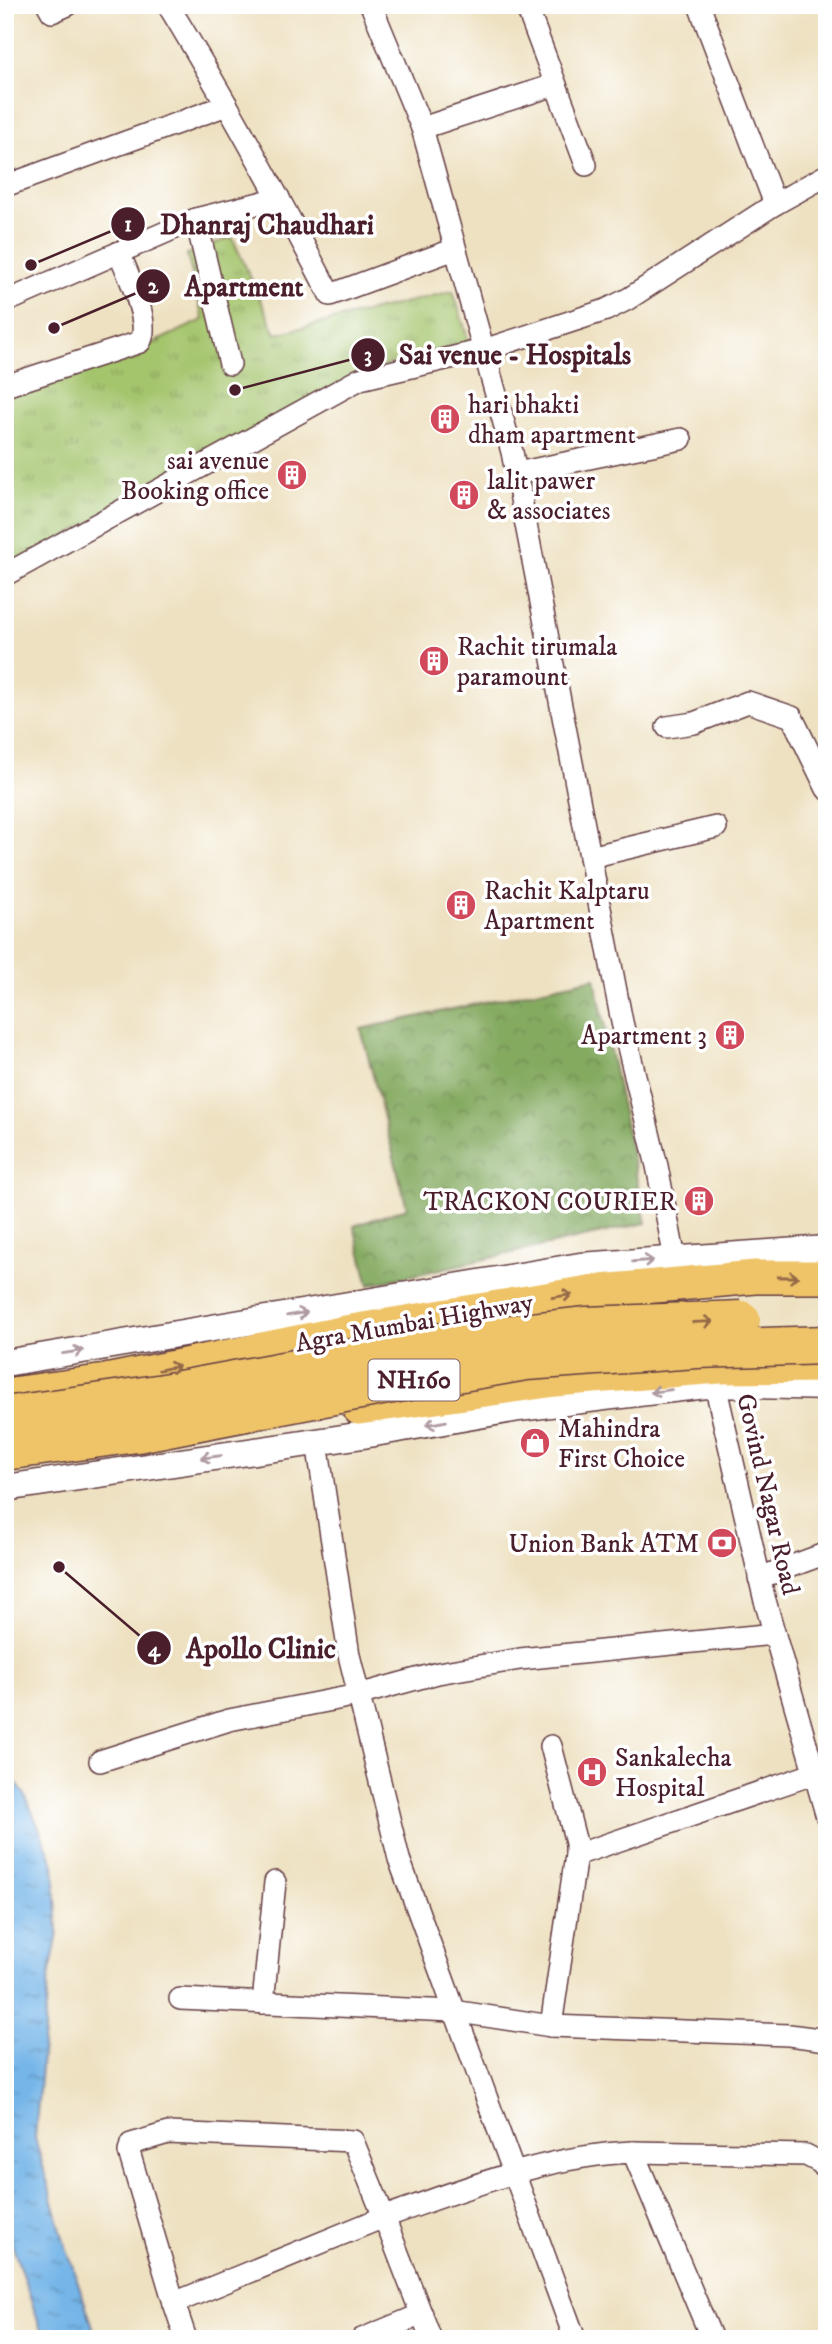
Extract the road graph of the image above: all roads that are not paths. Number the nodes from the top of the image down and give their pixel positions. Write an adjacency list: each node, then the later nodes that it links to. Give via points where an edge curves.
1 (48, 5): 2 (street, via 52,12)
2 (68, 5)
3 (168, 5): 8 (street)
4 (371, 5): 9 (street)
5 (526, 5): 7 (street)
6 (699, 5): 14 (street)
7 (554, 85): 9 (street); 10 (street)
8 (227, 105): 12 (street); 13 (street)
9 (422, 128): 16 (street)
10 (586, 165)
11 (827, 175): 14 (street)
12 (5, 186)
13 (279, 198): 15 (street); 16 (street, via 330,295)
14 (775, 204): 19 (street, via 628,299)
15 (196, 219): 17 (street); 20 (street)
16 (455, 249): 19 (street)
17 (119, 252): 18 (street); 21 (street, via 143,319 140,342)
18 (5, 302)
19 (484, 350): 23 (street); 24 (street, via 359,379)
20 (230, 364)
21 (5, 386)
22 (681, 439): 23 (street)
23 (517, 473): 29 (street)
24 (5, 575)
25 (667, 727): 26 (street, via 694,723 748,702 792,717)
26 (821, 760): 27 (street)
27 (827, 789)
28 (716, 827): 29 (street)
29 (590, 857): 31 (street)
30 (827, 1249): 31 (street)
31 (675, 1259): 36 (street, one-way to 31, via 568,1268)
32 (827, 1276): 33 (main road, Agra Mumbai Highway, one-way to 32, via 589,1292 755,1276)
33 (443, 1315): 40 (main road); 41 (main road, Agra Mumbai Highway, one-way to 33, via 106,1381)
34 (827, 1320): 42 (highway, NH160, one-way to 34, bridge, via 164,1393 447,1341 587,1326)
35 (827, 1345): 44 (highway, NH160, bridge, via 526,1362 137,1433)
36 (5, 1363)
37 (827, 1366): 40 (main road, via 719,1367 555,1380)
38 (715, 1384): 39 (street); 43 (street, one-way to 43, via 519,1408); 48 (street, Govind Nagar Road)
39 (827, 1387)
40 (456, 1394): 45 (main road, via 146,1447)
41 (5, 1395)
42 (5, 1416)
43 (317, 1442): 46 (street, one-way to 46); 50 (street)
44 (5, 1451)
45 (5, 1463)
46 (5, 1488)
47 (827, 1553): 48 (street)
48 (760, 1578): 49 (street, Govind Nagar Road)
49 (774, 1634): 50 (street, via 520,1659 438,1673); 53 (street, Govind Nagar Road)
50 (358, 1695): 52 (street, via 229,1720); 59 (street, via 399,1859)
51 (551, 1746): 55 (street)
52 (100, 1760)
53 (813, 1773): 54 (street, Govind Nagar Road); 55 (street)
54 (827, 1817)
55 (576, 1855): 60 (street)
56 (275, 1882): 58 (street)
57 (180, 1999): 58 (street)
58 (263, 2003): 59 (street)
59 (453, 2011): 60 (street); 64 (street)
60 (551, 2026): 61 (street)
61 (827, 2040)
62 (633, 2152): 63 (street, via 806,2155); 64 (street); 72 (street)
63 (827, 2171)
64 (513, 2172): 65 (street); 71 (street)
65 (384, 2217): 66 (street); 66 (street, via 353,2141 168,2133 137,2141 129,2152); 67 (street)
66 (174, 2303): 68 (street)
67 (422, 2314): 69 (street); 70 (street)
68 (186, 2339)
69 (362, 2339)
70 (431, 2339)
71 (575, 2339)
72 (712, 2339)

